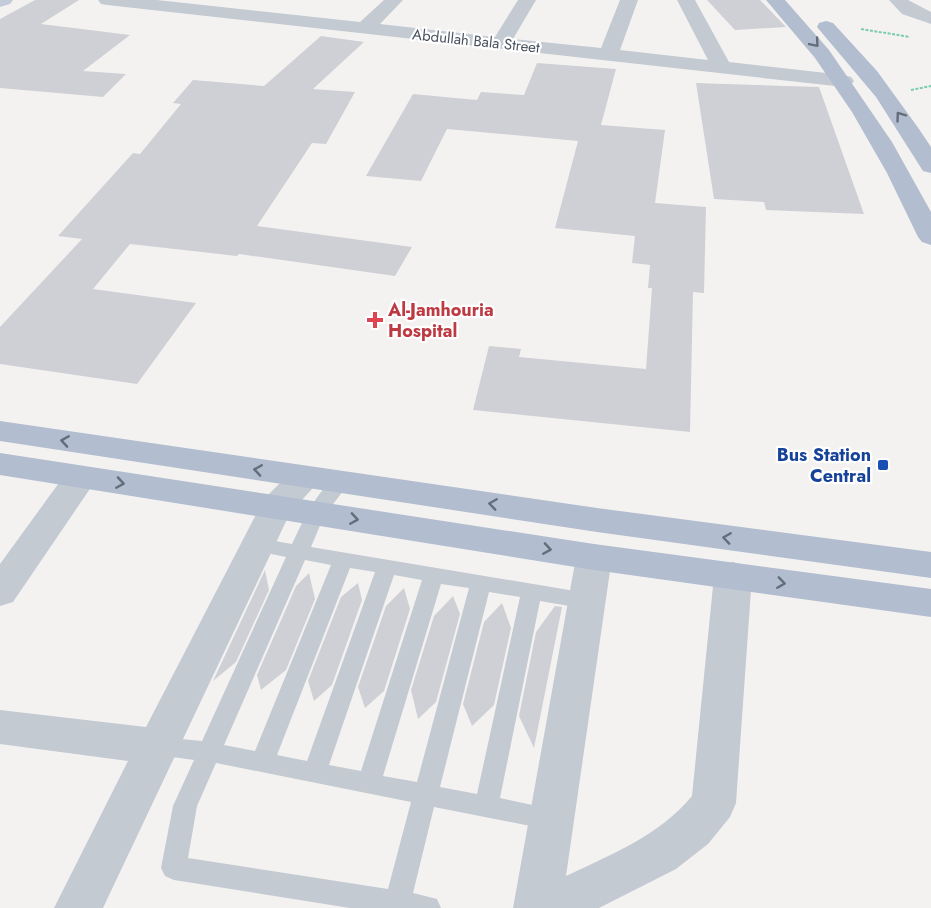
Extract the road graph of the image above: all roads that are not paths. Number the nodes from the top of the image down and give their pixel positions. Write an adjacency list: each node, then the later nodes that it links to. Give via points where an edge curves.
1 (107, 0): 9 (street, Abdullah Bala Street)
2 (394, 0): 13 (street)
3 (527, 0): 14 (street)
4 (628, 0): 15 (street)
5 (686, 0): 16 (street)
6 (776, 0): 17 (main road, one-way to 17)
7 (799, 0): 18 (main road, one-way to 7, via 876,81)
8 (898, 0): 11 (street, via 914,13)
9 (228, 6): 12 (street, Abdullah Bala Street)
10 (299, 6): 12 (street)
11 (931, 18)
12 (284, 19): 13 (street, Abdullah Bala Street)
13 (364, 29): 14 (street, Abdullah Bala Street)
14 (500, 44): 15 (street, Abdullah Bala Street)
15 (608, 56): 16 (street, Abdullah Bala Street)
16 (722, 68): 17 (street, Abdullah Bala Street)
17 (844, 81): 19 (main road, via 877,132)
18 (931, 166)
19 (931, 237)
20 (0, 431): 23 (main road, one-way to 20)
21 (0, 464): 22 (main road)
22 (81, 477): 24 (main road, one-way to 24); 36 (street)
23 (321, 491): 24 (street); 26 (lane); 28 (main road, one-way to 28); 30 (main road, one-way to 23)
24 (276, 507): 25 (street)
25 (258, 544): 26 (lane); 43 (street)
26 (299, 552): 29 (lane); 44 (lane)
27 (931, 555): 30 (main road)
28 (594, 557): 34 (main road); 39 (street)
29 (343, 559): 32 (lane); 45 (lane)
30 (881, 560): 31 (main road)
31 (931, 565)
32 (387, 567): 33 (lane); 46 (lane)
33 (435, 575): 35 (lane); 47 (lane)
34 (733, 576): 38 (main road, one-way to 38); 55 (street, via 714,803 692,830 660,854)
35 (481, 583): 37 (lane); 48 (lane)
36 (0, 592)
37 (531, 592): 39 (lane); 49 (lane)
38 (874, 596): 40 (main road); 41 (main road)
39 (587, 601): 50 (street)
40 (931, 603)
41 (931, 620)
42 (0, 727): 43 (street)
43 (159, 747): 44 (lane); 52 (street)
44 (209, 752): 45 (lane); 51 (lane, via 185,806 174,868)
45 (262, 763): 46 (lane)
46 (315, 773): 47 (lane)
47 (369, 784): 48 (lane)
48 (426, 795): 49 (lane); 51 (lane)
49 (486, 807): 50 (lane)
50 (551, 819): 54 (street)
51 (397, 903): 53 (lane)
52 (78, 908)
53 (428, 908)
54 (537, 908)
55 (550, 908)

